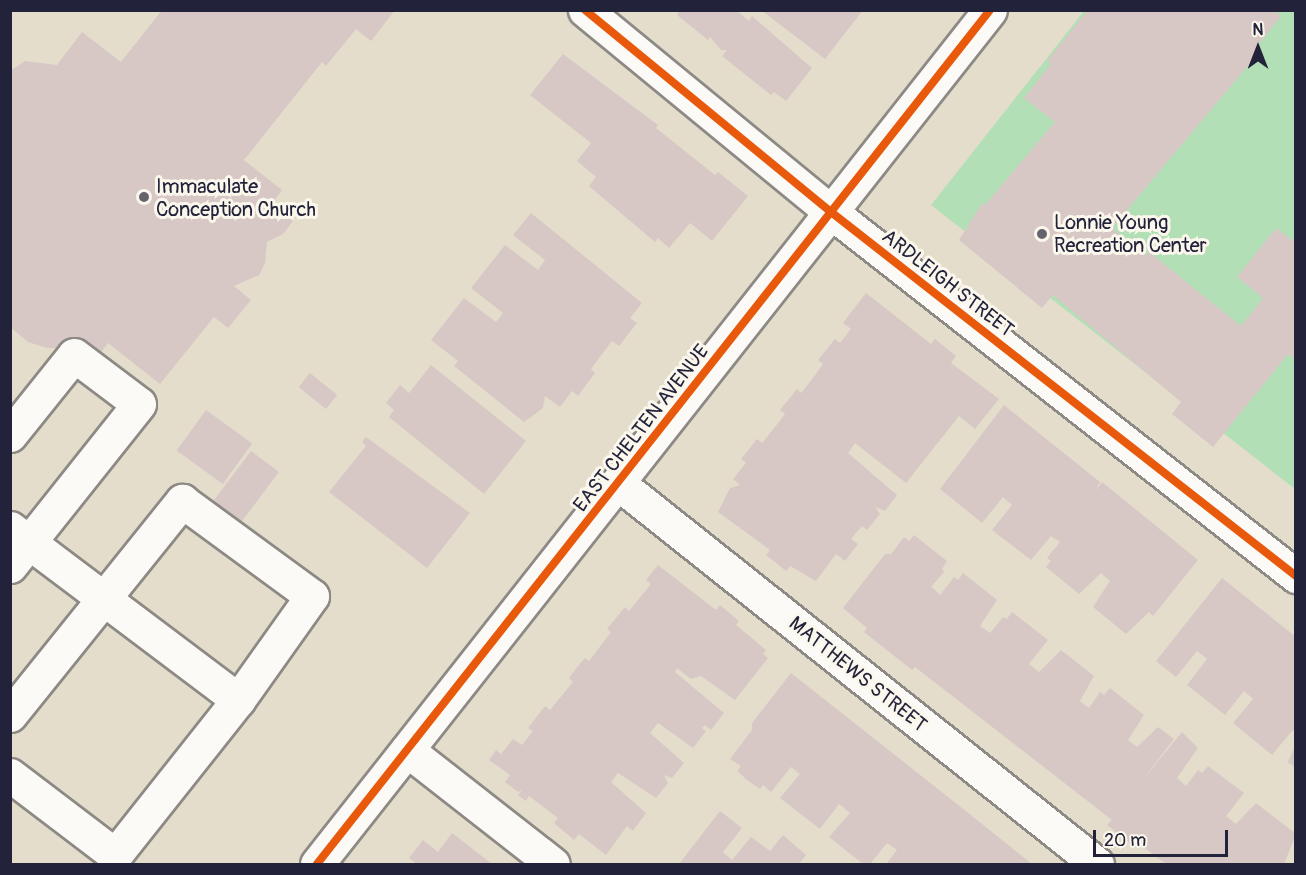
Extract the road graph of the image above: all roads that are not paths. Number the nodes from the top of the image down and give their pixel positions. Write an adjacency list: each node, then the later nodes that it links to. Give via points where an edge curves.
1 (585, 10): 3 (street, ARDLEIGH STREET)
2 (990, 10): 3 (street, EAST CHELTEN AVENUE)
3 (831, 212): 5 (street, EAST CHELTEN AVENUE); 7 (street, ARDLEIGH STREET)
4 (10, 435): 6 (street, via 74,355 140,404)
5 (618, 483): 11 (street, EAST CHELTEN AVENUE); 15 (street, MATTHEWS STREET)
6 (17, 545): 8 (street)
7 (1296, 576)
8 (106, 599): 9 (street); 9 (street, via 182,501 312,596); 10 (street)
9 (238, 700): 12 (street, via 115,855)
10 (10, 715)
11 (407, 750): 13 (street, EAST CHELTEN AVENUE); 14 (street)
12 (10, 775)
13 (317, 864)
14 (553, 864)
15 (1097, 864)

